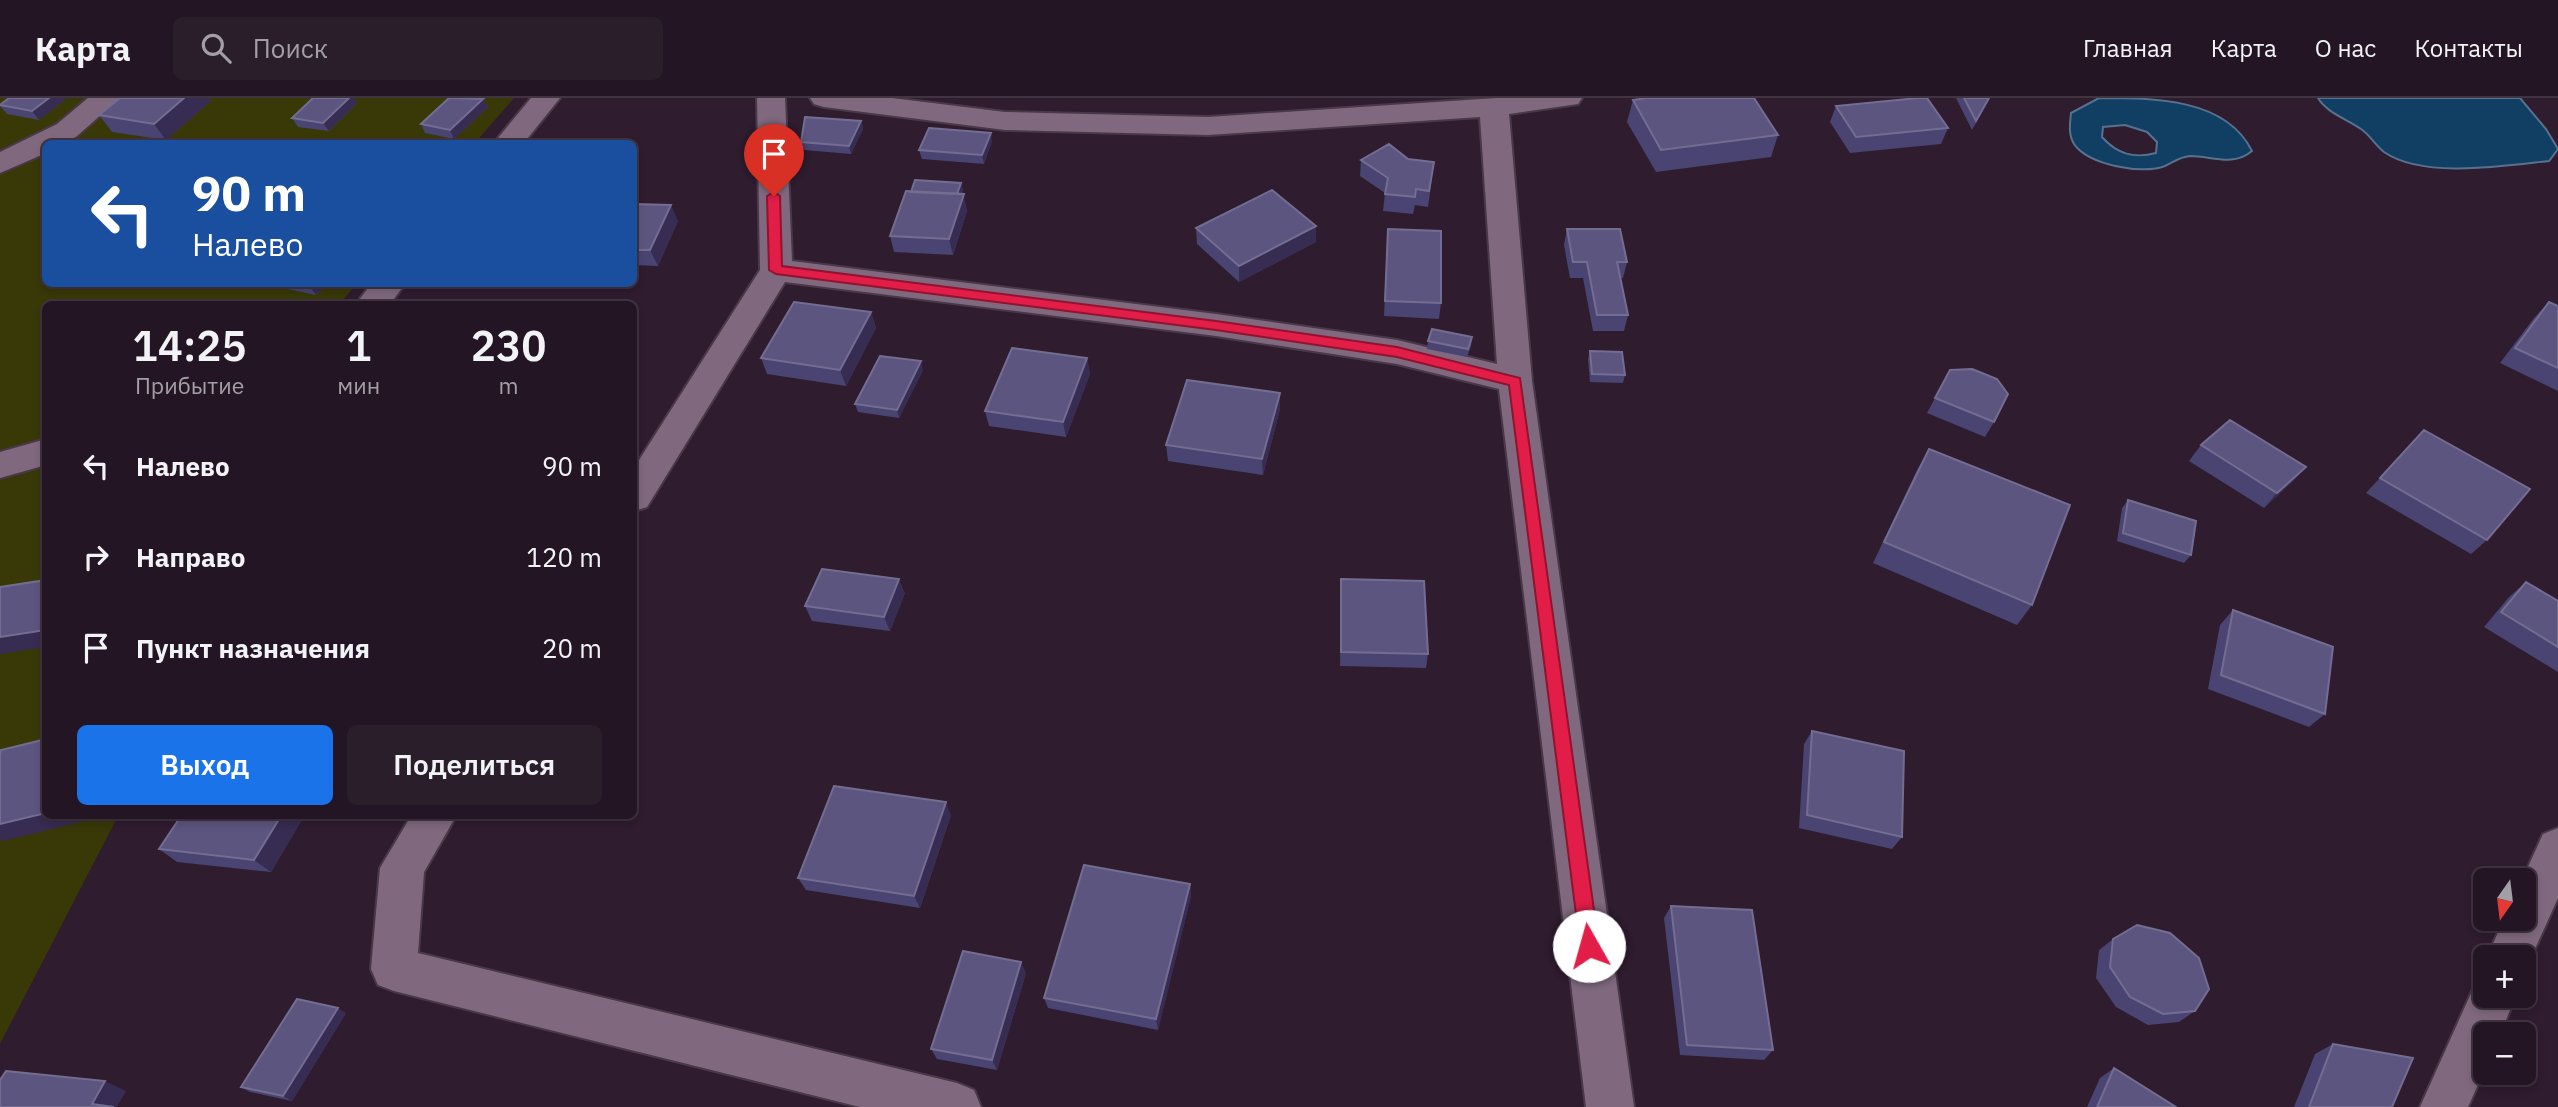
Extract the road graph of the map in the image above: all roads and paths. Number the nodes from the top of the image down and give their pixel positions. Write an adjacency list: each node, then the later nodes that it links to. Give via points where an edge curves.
1 (106, 98): 7 (street)
2 (546, 98): 8 (street)
3 (771, 98): 11 (street)
4 (824, 98): 6 (street, via 1005,121 1208,126)
5 (1568, 98): 6 (street)
6 (1494, 107): 14 (street)
7 (47, 140)
8 (511, 140)
9 (42, 143): 10 (street)
10 (0, 164)
11 (776, 270): 14 (street, via 1397,352); 17 (street)
12 (386, 287): 13 (street)
13 (375, 301)
14 (1515, 381): 23 (street)
15 (42, 453): 16 (street)
16 (0, 465)
17 (637, 492)
18 (433, 819): 22 (street, via 402,868 394,970)
19 (2558, 848): 20 (street)
20 (2515, 945)
21 (2488, 1008): 24 (street)
22 (957, 1107)
23 (1610, 1107)
24 (2444, 1107)

